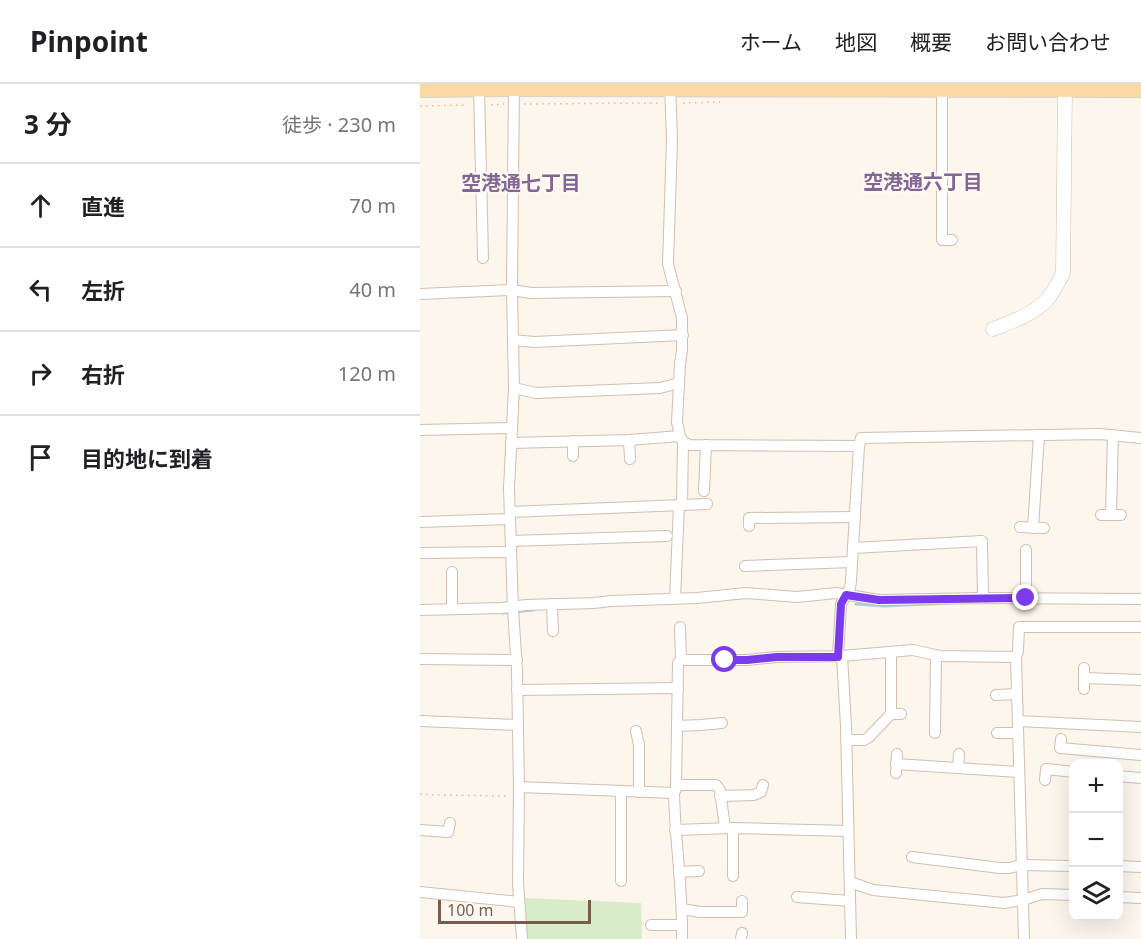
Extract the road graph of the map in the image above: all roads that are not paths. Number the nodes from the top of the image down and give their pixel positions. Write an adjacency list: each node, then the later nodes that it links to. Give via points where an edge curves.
1 (514, 86): 2 (main road); 4 (main road); 10 (street)
2 (670, 86): 5 (main road); 11 (street, via 668,264)
3 (420, 88): 4 (main road)
4 (479, 88): 9 (street, via 478,245)
5 (942, 88): 6 (main road); 8 (street, via 947,155 937,202 942,240)
6 (1065, 88): 7 (main road); 13 (street, via 1063,273 1045,302)
7 (1141, 88)
8 (952, 240)
9 (483, 258)
10 (512, 290): 11 (street, via 565,296); 12 (street, via 459,298); 15 (street)
11 (676, 291): 14 (street)
12 (420, 294)
13 (993, 329)
14 (683, 334): 15 (street); 16 (street)
15 (513, 340): 17 (street)
16 (679, 383): 17 (street, via 660,388 536,393); 23 (street, via 677,422)
17 (514, 388): 18 (street)
18 (512, 428): 19 (street, via 436,435); 26 (street)
19 (420, 430)
20 (1039, 435): 21 (street); 28 (street, via 861,438); 39 (street, via 1038,528)
21 (1113, 435): 22 (street); 34 (street)
22 (1141, 438)
23 (681, 439): 24 (street); 27 (street, via 690,445); 33 (street)
24 (629, 440): 25 (street); 30 (street)
25 (573, 441): 26 (street); 29 (street)
26 (511, 443): 35 (street)
27 (706, 445): 28 (street); 31 (street)
28 (859, 446): 36 (street)
29 (573, 456)
30 (630, 459)
31 (704, 491)
32 (707, 504): 33 (street)
33 (680, 505): 35 (street); 49 (street)
34 (1111, 515)
35 (510, 516): 37 (street); 41 (street)
36 (855, 517): 38 (street, via 797,512 749,518); 42 (street)
37 (427, 525)
38 (748, 526)
39 (1020, 527)
40 (661, 533): 41 (street, via 591,533)
41 (511, 546): 43 (street); 56 (street)
42 (853, 548): 45 (street); 50 (street, via 982,541)
43 (422, 550)
44 (1026, 550): 51 (street)
45 (852, 562): 46 (street); 48 (street)
46 (745, 566)
47 (452, 572): 54 (street)
48 (846, 595): 49 (street, via 746,593); 50 (street, via 879,600); 62 (street, via 841,604)
49 (675, 598): 53 (street)
50 (984, 598): 51 (street)
51 (1026, 598): 52 (street)
52 (1141, 599)
53 (552, 604): 56 (street); 59 (street)
54 (452, 609): 55 (street); 56 (street)
55 (420, 610)
56 (513, 610): 65 (street)
57 (680, 627): 66 (street)
58 (1141, 627): 63 (street, via 1019,627)
59 (553, 631)
60 (891, 652): 61 (street, via 913,650); 62 (street); 84 (street, via 896,714 868,738)
61 (936, 655): 63 (street); 80 (street, via 930,722)
62 (840, 656): 66 (street); 84 (street)
63 (1016, 657): 71 (street)
64 (420, 659): 65 (street)
65 (517, 660): 70 (street)
66 (681, 660): 69 (street)
67 (1084, 678): 68 (street)
68 (1141, 680)
69 (678, 688): 70 (street); 77 (street)
70 (518, 690): 76 (street)
71 (1017, 694): 72 (street); 74 (street)
72 (996, 695)
73 (420, 721): 76 (street)
74 (1018, 721): 78 (street); 82 (street)
75 (722, 723): 77 (street)
76 (518, 725): 95 (street)
77 (677, 726): 93 (street)
78 (1141, 727)
79 (636, 731): 96 (street)
80 (935, 733)
81 (997, 733): 82 (street)
82 (1018, 733): 89 (street)
83 (1061, 739): 86 (street, via 1060,748 1098,746)
84 (846, 740): 102 (street)
85 (959, 754): 88 (street)
86 (1141, 755)
87 (896, 764): 88 (street)
88 (958, 768): 89 (street)
89 (1019, 772): 104 (street)
90 (1069, 772): 91 (street, via 1046,770)
91 (1045, 780)
92 (764, 785): 97 (street, via 754,795)
93 (675, 789): 96 (street); 97 (street, via 716,785); 101 (street)
94 (621, 791): 95 (street); 96 (street); 111 (street)
95 (519, 792): 121 (street)
96 (639, 792)
97 (720, 796): 99 (street)
98 (450, 823): 100 (street, via 448,832)
99 (729, 828): 101 (street); 102 (street); 110 (street)
100 (420, 830)
101 (675, 830): 109 (street)
102 (848, 831): 112 (street)
103 (920, 855): 104 (street, via 1009,868)
104 (1022, 865): 105 (street); 117 (street)
105 (1069, 866)
106 (1123, 866): 107 (street)
107 (1141, 867)
108 (699, 871): 109 (street)
109 (679, 872): 122 (street)
110 (733, 876)
111 (621, 880)
112 (850, 882): 117 (street, via 873,890 1004,903); 119 (street)
113 (420, 892): 121 (street)
114 (1069, 895): 117 (street, via 1042,894)
115 (797, 897): 119 (street)
116 (1123, 898): 120 (street)
117 (1023, 900): 128 (street)
118 (742, 901): 122 (street, via 742,912)
119 (850, 901): 127 (street)
120 (1139, 901)
121 (519, 902): 125 (street)
122 (682, 909): 124 (street)
123 (651, 925): 124 (street)
124 (682, 925): 126 (street)
125 (522, 939)
126 (682, 939)
127 (851, 939)
128 (1024, 939)

